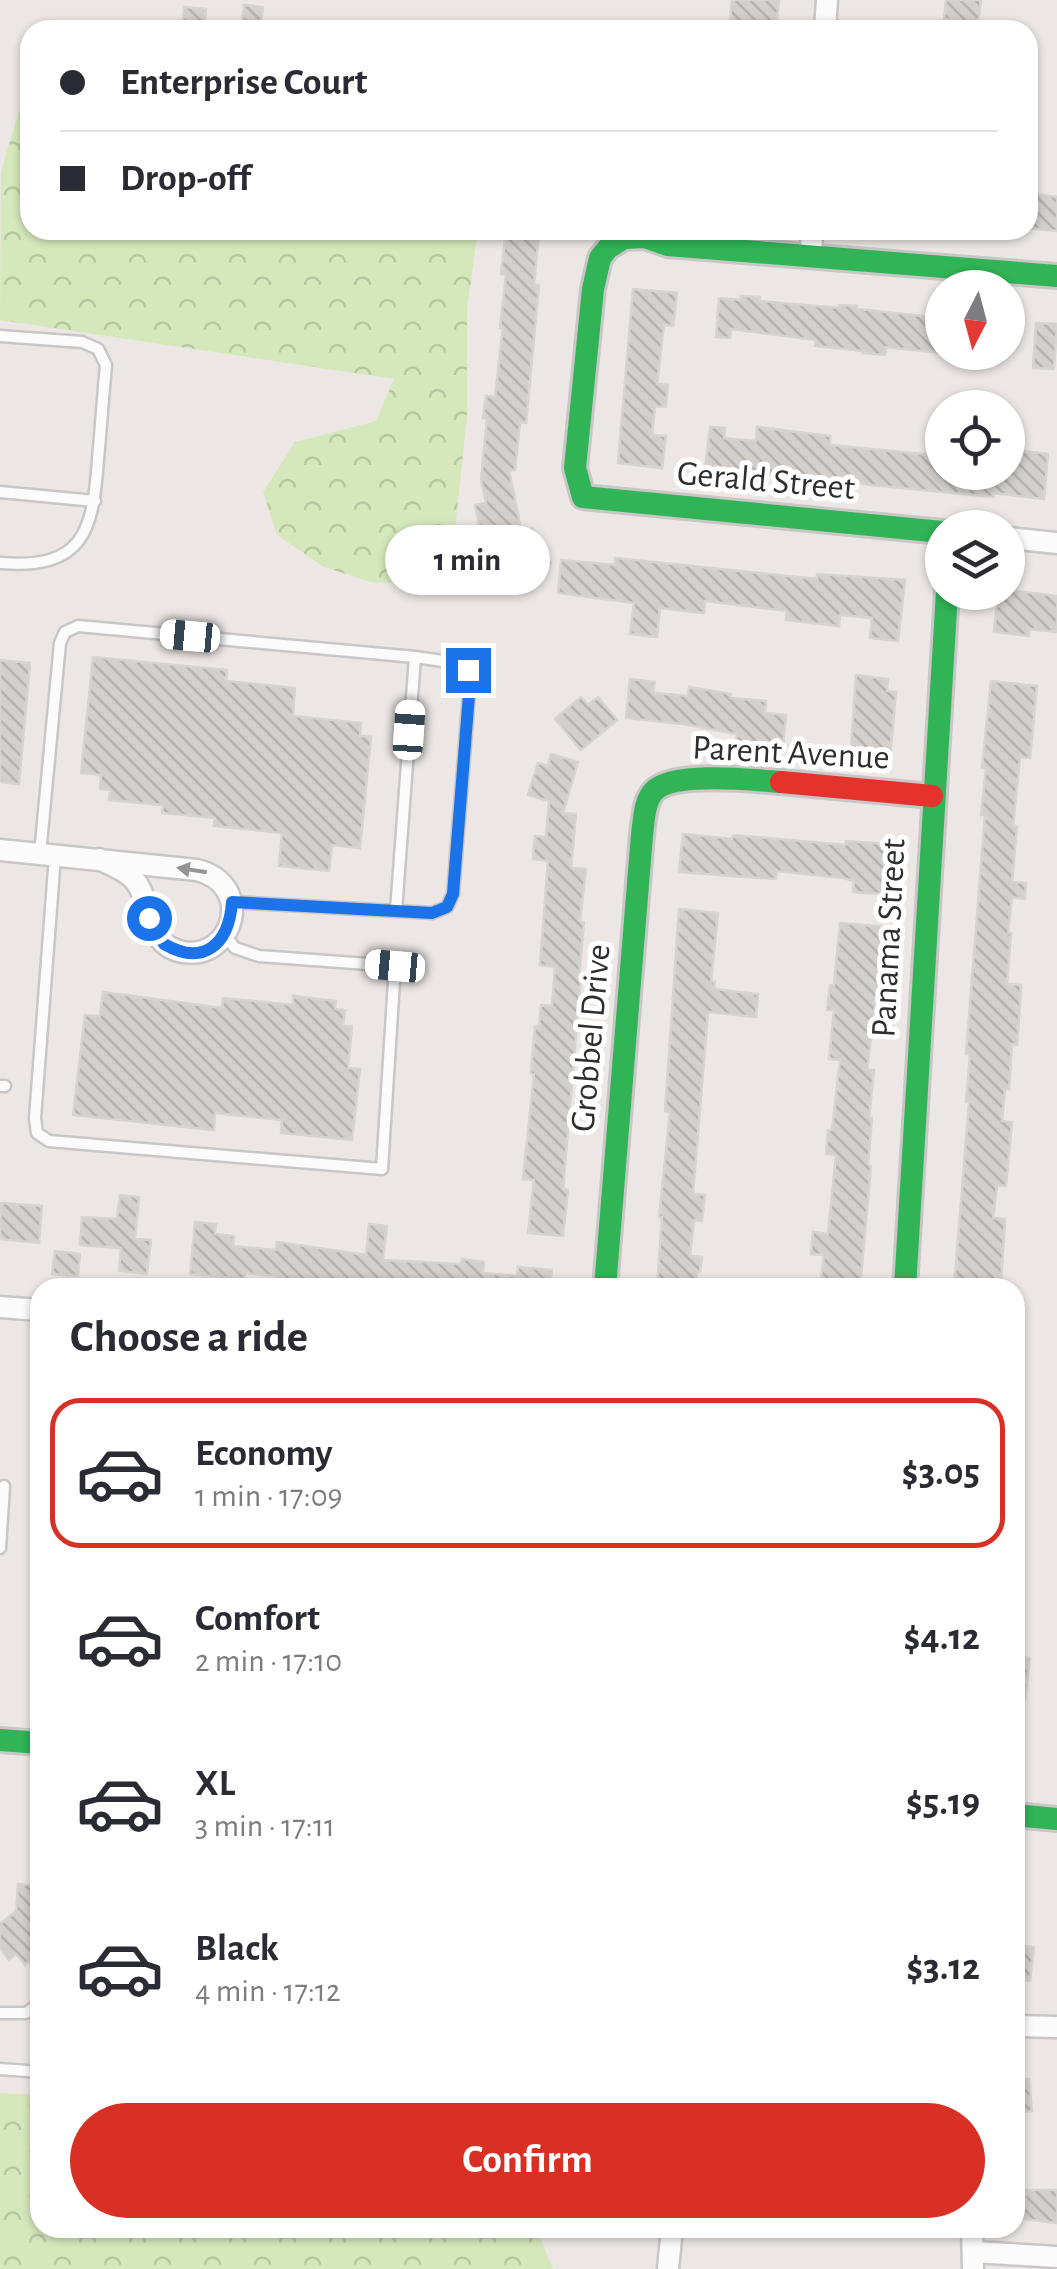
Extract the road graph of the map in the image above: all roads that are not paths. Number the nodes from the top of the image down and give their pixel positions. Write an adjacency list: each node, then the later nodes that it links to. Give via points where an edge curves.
1 (621, 240): 9 (street, Gerald Street, via 600,258 594,289 575,468 583,497)
2 (653, 240): 4 (street, Gerald Street)
3 (812, 240): 4 (street)
4 (811, 256): 5 (street)
5 (1057, 276)
6 (0, 336): 8 (lane, via 98,349 106,365)
7 (0, 492): 8 (lane)
8 (95, 501): 12 (lane, via 84,534 69,551 35,566)
9 (925, 530)
10 (1025, 540): 11 (street)
11 (1057, 543)
12 (0, 564)
13 (945, 610): 16 (street, Panama Street)
14 (415, 657): 18 (lane, via 78,626 65,632); 21 (lane); 21 (lane, via 457,663 468,670 470,682 453,894 447,907 432,913)
15 (650, 795): 16 (street, Parent Avenue, via 672,782 728,780); 23 (street, Grobbel Drive)
16 (932, 796): 24 (street, Panama Street)
17 (0, 850): 18 (street)
18 (48, 854): 19 (street); 22 (lane, via 37,1133 49,1140 382,1169 395,966 259,956 235,948)
19 (100, 859): 20 (street, one-way to 19, via 211,874); 22 (street, via 138,886 164,944 200,952)
20 (232, 902): 21 (lane); 22 (street)
21 (396, 912)
22 (224, 934)
23 (606, 1278)
24 (906, 1278)
25 (0, 1307): 26 (street)
26 (30, 1309)
27 (4, 1486): 28 (lane)
28 (0, 1548)
29 (0, 1740): 30 (street)
30 (30, 1742)
31 (1025, 1816): 32 (street)
32 (1057, 1818)
33 (30, 2010): 34 (lane)
34 (0, 2013)
35 (1025, 2026): 36 (street)
36 (1057, 2027)
37 (0, 2069): 38 (lane)
38 (30, 2071)
39 (671, 2238): 42 (street)
40 (1057, 2257): 41 (street)
41 (974, 2260)
42 (668, 2269)

